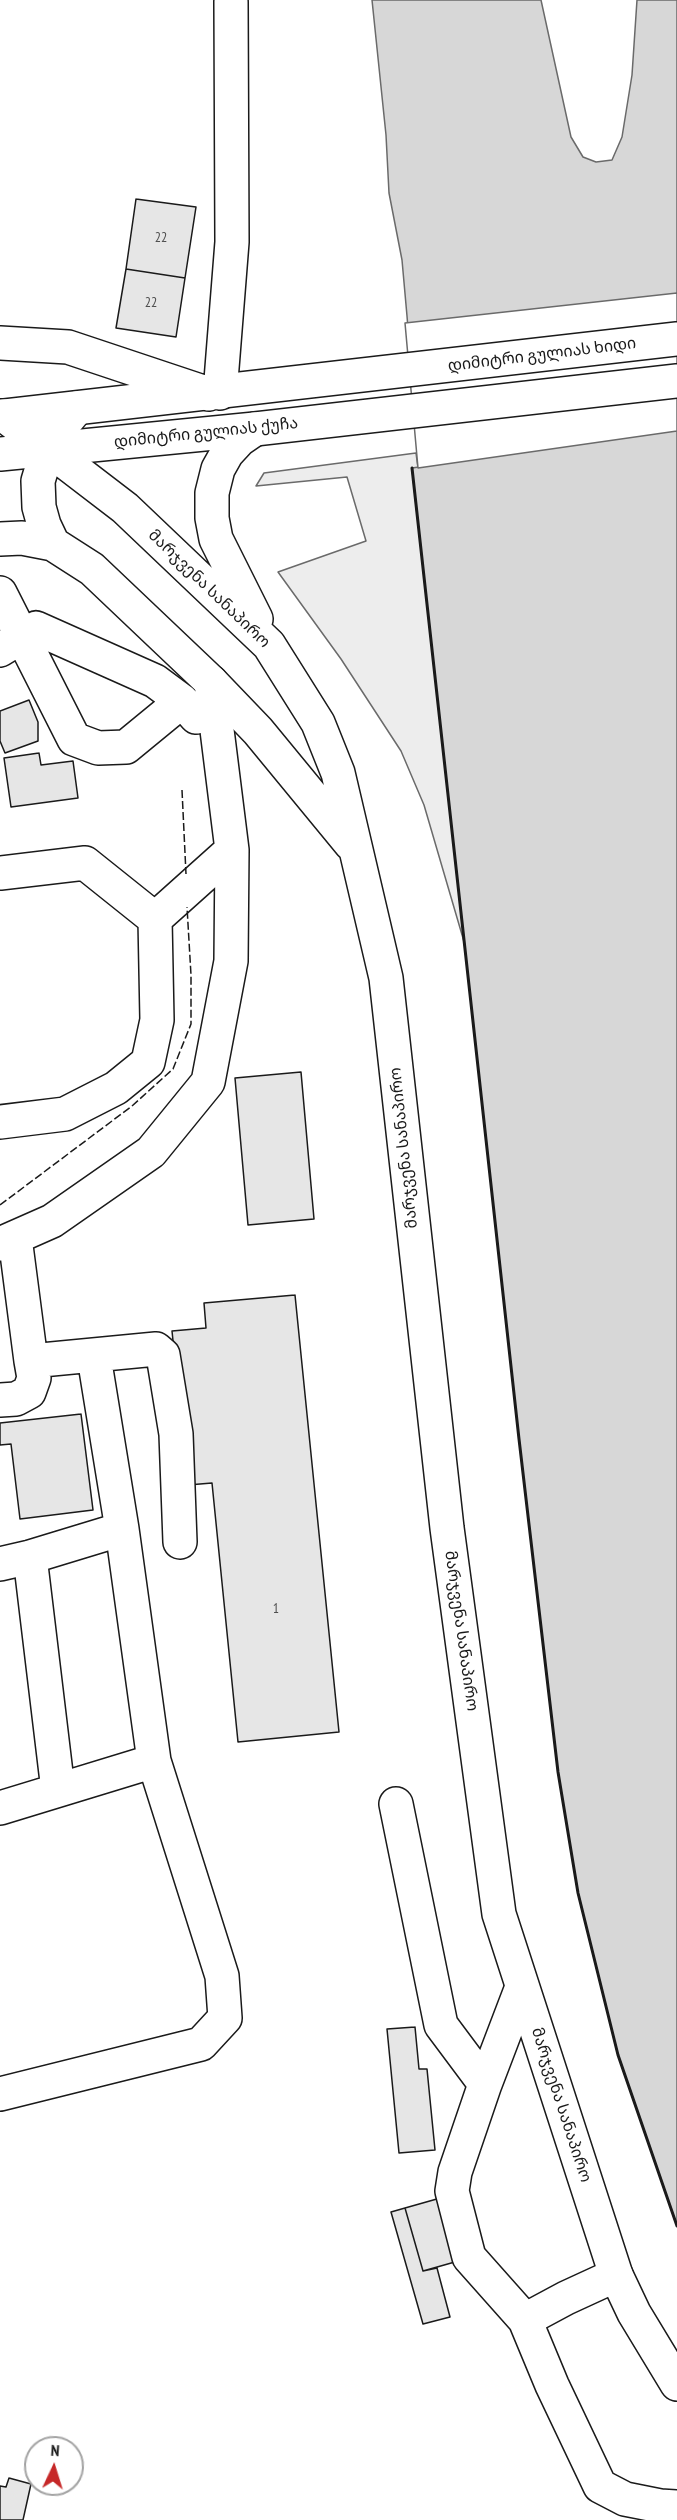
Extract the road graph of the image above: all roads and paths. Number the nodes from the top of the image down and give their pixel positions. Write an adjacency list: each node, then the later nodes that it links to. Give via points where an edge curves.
1 (231, 2): 5 (main road, via 232,242)
2 (677, 339): 5 (main road, დიმიტრი გულიას ხიდი)
3 (0, 343): 5 (main road, via 68,347)
4 (677, 381): 8 (main road, დიმიტრი გულიას ქუჩა)
5 (214, 393): 6 (main road)
6 (77, 408): 7 (main road); 9 (main road)
7 (2, 414): 9 (main road, მარჯვენა სანაპირო)
8 (255, 429): 9 (main road, დიმიტრი გულიას ქუჩა); 15 (main road, via 239,440 218,469 212,493 212,518 224,558)
9 (48, 448): 10 (main road, დიმიტრი გულიას ქუჩა); 12 (main road, via 38,481 39,507); 15 (main road, მარჯვენა სანაპირო, via 125,508)
10 (0, 454)
11 (0, 539): 12 (main road, via 22,538)
12 (53, 544): 16 (main road, მარჯვენა სანაპირო, via 92,569)
13 (0, 593): 14 (main road)
14 (11, 643): 17 (main road, via 36,628 155,681); 17 (main road, via 74,739 98,748 126,747)
15 (269, 645): 20 (main road, მარჯვენა სანაპირო, via 318,723 339,773)
16 (211, 682): 18 (main road); 20 (main road, მარჯვენა სანაპირო, via 258,731)
17 (182, 701): 18 (main road)
18 (219, 743): 19 (main road)
19 (230, 840): 22 (main road); 24 (main road, via 231,961 208,1082 151,1152 52,1221)
20 (355, 849): 35 (main road, მარჯვენა სანაპირო, via 386,978 444,1505 499,1914)
21 (0, 873): 22 (main road, via 85,863)
22 (155, 919): 23 (main road, via 157,1020 148,1062 116,1088 65,1114)
23 (0, 1122)
24 (7, 1241): 26 (main road)
25 (94, 1357): 26 (main road); 28 (main road); 29 (main road, via 156,1349 163,1355 176,1434)
26 (31, 1362): 27 (main road, via 34,1378 30,1392 16,1399)
27 (0, 1400)
28 (122, 1529): 30 (main road); 31 (main road)
29 (180, 1542)
30 (15, 1560): 32 (main road)
31 (154, 1761): 32 (main road); 37 (main road, via 222,1976 225,2018 201,2044)
32 (58, 1790): 34 (main road)
33 (396, 1804): 36 (main road, via 441,2025)
34 (0, 1808)
35 (522, 1987): 36 (main road); 38 (main road, მარჯვენა სანაპირო)
36 (485, 2084): 39 (main road, via 452,2191 469,2257)
37 (0, 2094)
38 (616, 2275): 39 (main road); 40 (main road, მარჯვენა სანაპირო)
39 (525, 2320): 41 (main road, via 600,2486 625,2499)
40 (677, 2384)
41 (677, 2507)

